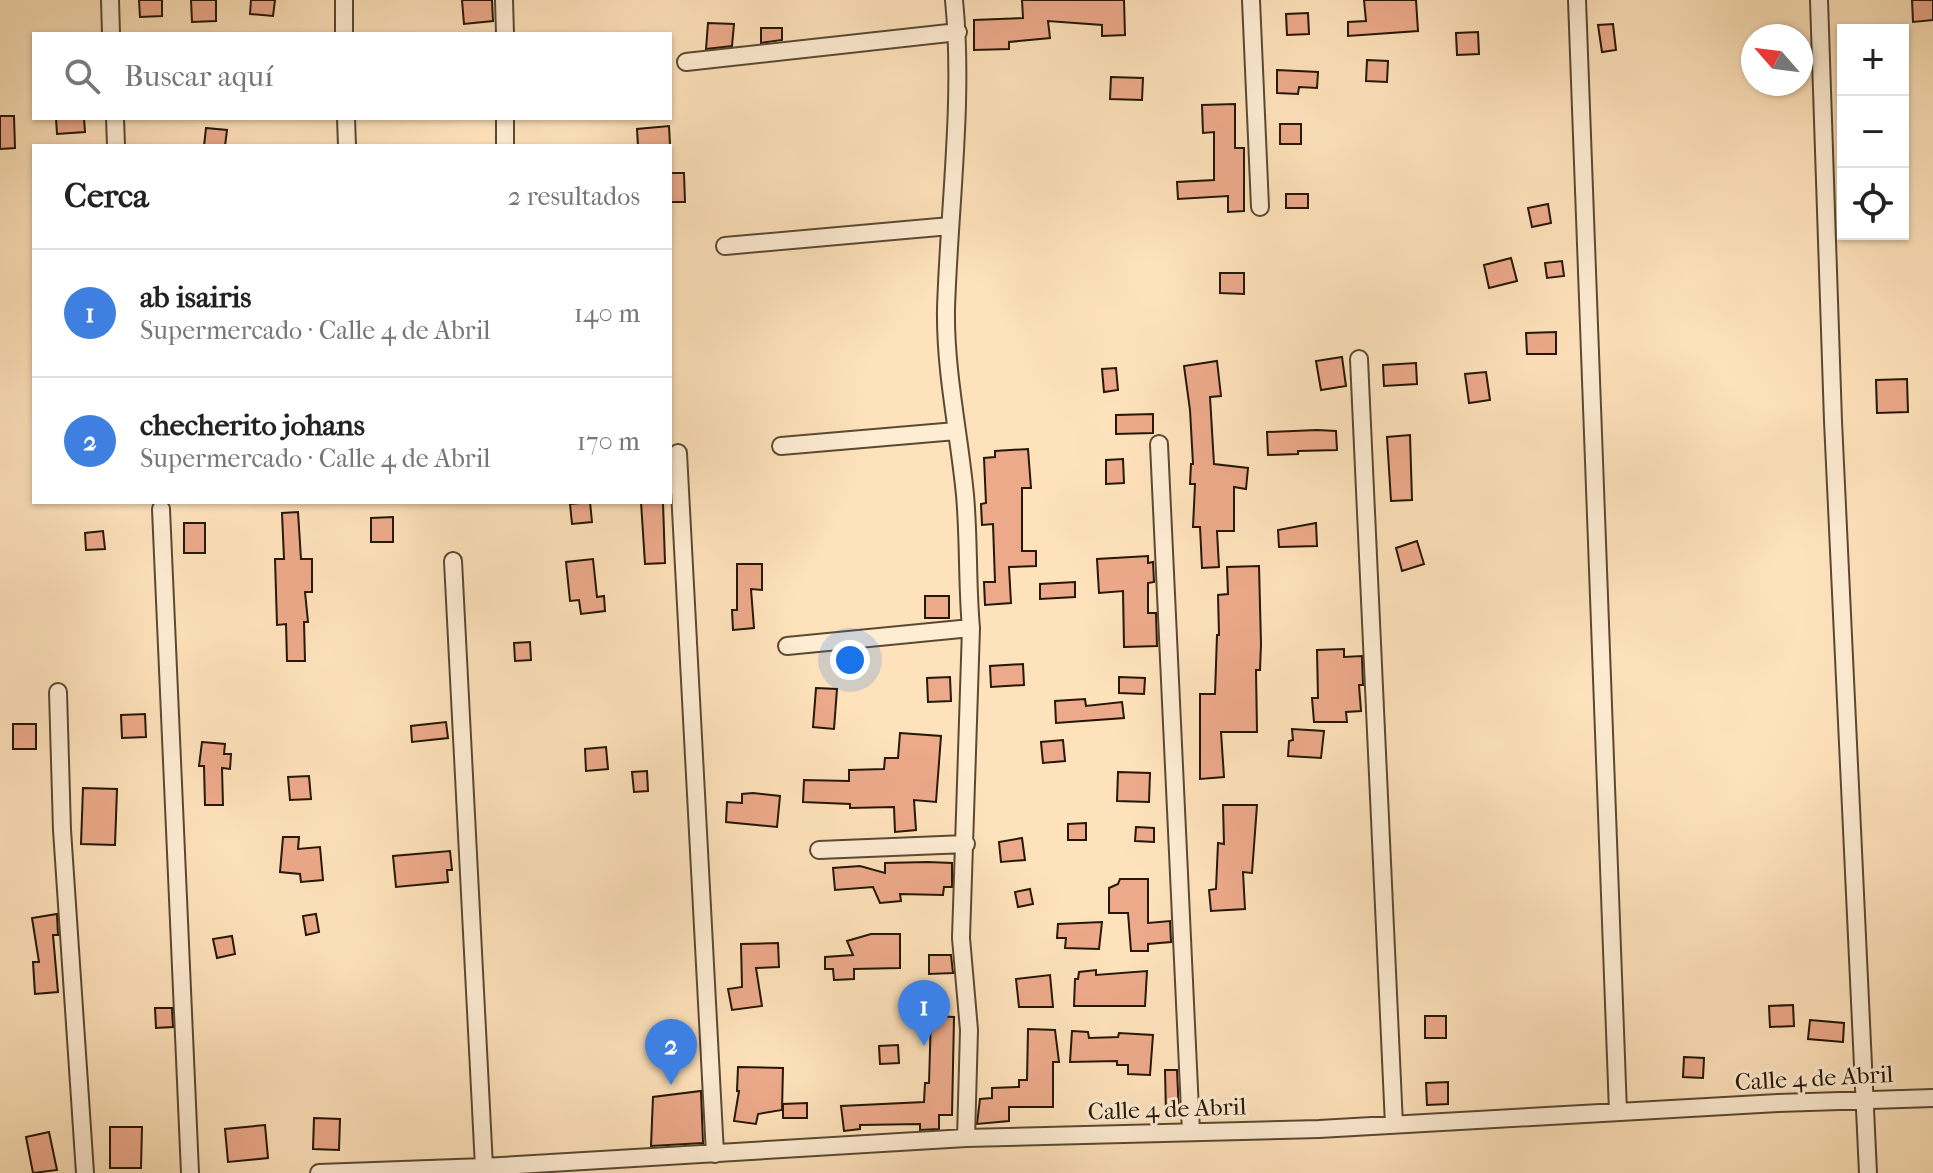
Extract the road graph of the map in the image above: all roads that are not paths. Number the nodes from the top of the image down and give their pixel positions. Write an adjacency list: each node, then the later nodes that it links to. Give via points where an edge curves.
1 (110, 0): 8 (street)
2 (344, 0): 9 (street)
3 (504, 0): 10 (street)
4 (954, 0): 11 (street)
5 (1251, 0): 19 (street)
6 (1577, 0): 36 (street)
7 (1819, 0): 35 (street, via 1833,421)
8 (111, 32)
9 (344, 32)
10 (505, 32)
11 (958, 32): 12 (street); 20 (street)
12 (686, 62)
13 (115, 120): 16 (street)
14 (346, 120): 17 (street)
15 (505, 120): 18 (street)
16 (116, 144)
17 (347, 144)
18 (505, 144)
19 (1260, 207)
20 (950, 226): 21 (street); 23 (street, via 947,371)
21 (725, 246)
22 (1359, 359): 37 (street)
23 (956, 431): 25 (street); 29 (street)
24 (1159, 444): 38 (street)
25 (781, 446)
26 (678, 453): 40 (street)
27 (161, 509): 43 (street)
28 (453, 561): 41 (street)
29 (971, 628): 30 (street); 32 (street)
30 (787, 646)
31 (58, 692): 42 (street)
32 (966, 844): 33 (street); 39 (street, via 961,938 969,1030)
33 (819, 850)
34 (1933, 1098): 35 (street, Calle 4 de Abril)
35 (1866, 1099): 36 (street, Calle 4 de Abril); 45 (street)
36 (1618, 1112): 37 (street, Calle 4 de Abril)
37 (1394, 1125): 38 (street, Calle 4 de Abril)
38 (1191, 1132): 39 (street, Calle 4 de Abril)
39 (966, 1138): 40 (street, Calle 4 de Abril)
40 (715, 1154): 41 (street, Calle 4 de Abril)
41 (484, 1167): 44 (street, Calle 4 de Abril)
42 (85, 1173)
43 (190, 1173)
44 (319, 1173)
45 (1868, 1173)

